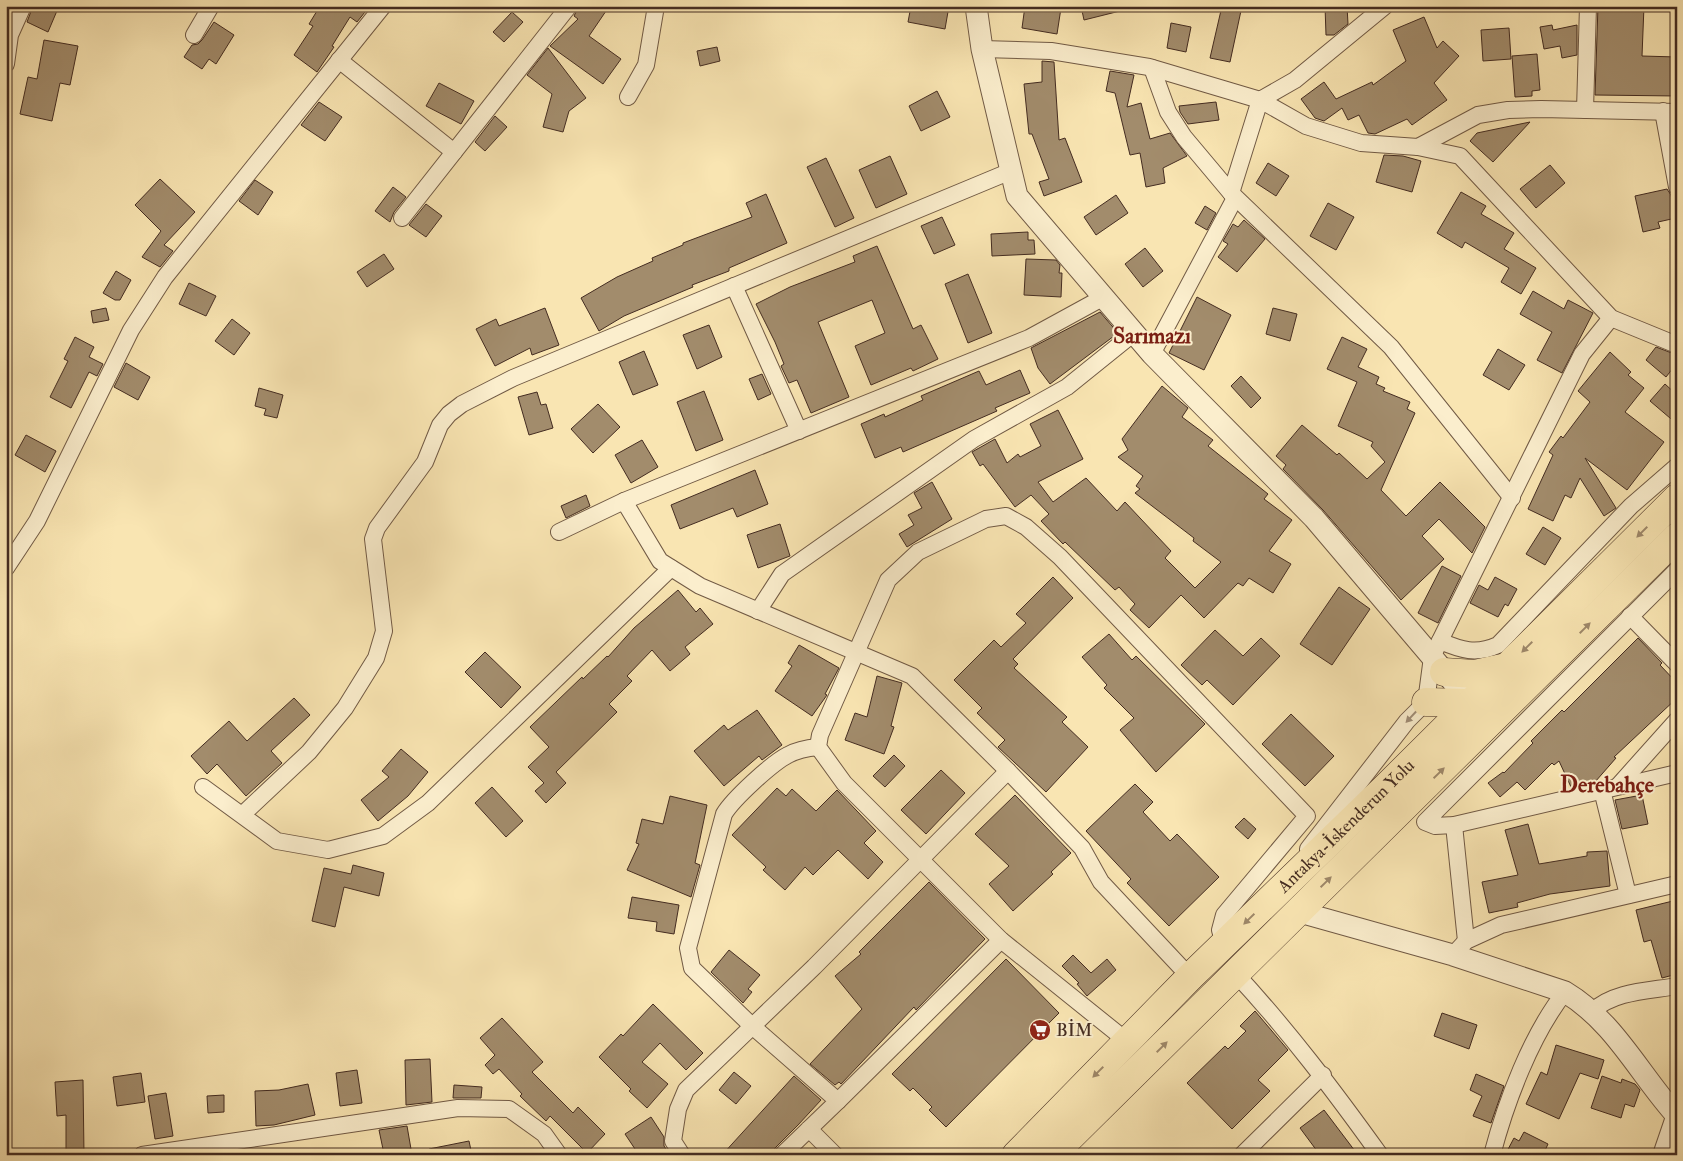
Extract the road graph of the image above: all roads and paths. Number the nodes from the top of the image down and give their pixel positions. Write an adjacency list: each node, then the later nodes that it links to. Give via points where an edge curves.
1 (22, 6): 12 (street, via 10,35)
2 (210, 6): 9 (street)
3 (382, 6): 11 (street)
4 (569, 6): 19 (street)
5 (656, 6): 14 (street, via 646,64)
6 (976, 6): 10 (street)
7 (1385, 6): 15 (street, via 1295,80)
8 (1588, 6): 16 (street)
9 (194, 35)
10 (982, 49): 13 (street, via 1051,51); 20 (street)
11 (338, 60): 19 (street); 37 (street, via 147,304 131,330 37,521)
12 (6, 64)
13 (1152, 68): 15 (street); 22 (street, via 1168,112)
14 (628, 97)
15 (1260, 100): 18 (street, via 1306,126 1361,143); 22 (street)
16 (1585, 110): 17 (street); 18 (street, via 1541,109 1478,115)
17 (1670, 111): 21 (street)
18 (1418, 147): 26 (street, via 1460,156)
19 (454, 152): 23 (street)
20 (1011, 171): 24 (street); 25 (street, via 1017,196)
21 (1677, 187)
22 (1233, 195): 29 (street); 32 (street, via 1391,347)
23 (402, 218)
24 (734, 286): 30 (street); 56 (street, via 513,378 449,414 440,425 425,462 377,528 373,539 384,631 376,658 345,708 309,752)
25 (1104, 297): 27 (street); 30 (street, via 1029,338)
26 (1611, 318): 28 (street); 32 (street, via 1582,354)
27 (1134, 334): 29 (street); 40 (street, via 1067,387 974,439 782,574)
28 (1677, 345)
29 (1152, 354): 43 (street, via 1314,518)
30 (799, 431): 34 (street)
31 (1677, 466): 43 (street, via 1631,506 1498,645)
32 (1512, 498): 43 (street)
33 (1677, 498): 45 (highway, Antakya-İskenderun Yolu, one-way to 45)
34 (624, 501): 35 (street); 38 (street, via 660,561)
35 (559, 532)
36 (1677, 537): 49 (highway, Antakya-İskenderun Yolu, one-way to 36)
37 (6, 568)
38 (671, 568): 40 (street, via 700,586); 56 (street, via 428,803 383,836 328,850 277,840)
39 (1677, 570): 41 (street)
40 (758, 611): 42 (street)
41 (1630, 616): 44 (street); 57 (street, via 1425,822 1434,826)
42 (856, 653): 50 (street, via 820,735); 51 (street, via 912,676); 64 (street, via 888,580 918,552 996,516 1006,516 1026,527 1060,557 1307,816 1224,915 1220,930)
43 (1439, 657): 45 (highway, via 1475,674); 46 (street); 47 (street)
44 (1677, 664)
45 (1507, 667): 47 (highway, Antakya-İskenderun Yolu)
46 (1426, 702): 47 (highway); 60 (street, one-way to 60, via 1407,721 1325,825)
47 (1471, 703): 49 (street); 60 (highway, Antakya-İskenderun Yolu)
48 (1677, 720): 53 (street)
49 (1489, 725): 62 (highway, Antakya-İskenderun Yolu, one-way to 49)
50 (818, 747): 58 (street, via 844,783); 71 (street, via 786,756 731,803 724,814 690,935 688,948 692,968)
51 (1008, 771): 58 (street); 67 (street, via 1082,848 1101,882)
52 (1677, 774): 53 (street)
53 (1618, 786): 55 (street)
54 (203, 787): 56 (street)
55 (1602, 790): 57 (street); 61 (street)
56 (243, 814)
57 (1454, 826): 65 (street)
58 (920, 858): 63 (street); 71 (street, via 814,967)
59 (1677, 884): 61 (street)
60 (1276, 893): 64 (highway, Antakya-İskenderun Yolu, one-way to 64)
61 (1628, 894): 65 (street, via 1501,925)
62 (1296, 911): 65 (street); 66 (highway, Antakya-İskenderun Yolu)
63 (1001, 940): 72 (street); 74 (street)
64 (1224, 944): 67 (highway, Antakya-İskenderun Yolu)
65 (1460, 948): 69 (street)
66 (1235, 973): 73 (street); 83 (highway, Antakya-İskenderun Yolu, one-way to 66)
67 (1190, 977): 72 (highway, Antakya-İskenderun Yolu)
68 (1677, 986): 70 (street, via 1616,998)
69 (1565, 992): 70 (street); 86 (street, via 1537,1037 1499,1128)
70 (1593, 1011): 75 (street)
71 (751, 1025): 74 (street); 79 (street, via 686,1090 678,1109 673,1141)
72 (1128, 1042): 82 (highway, Antakya-İskenderun Yolu, one-way to 82)
73 (1323, 1075): 84 (street); 85 (street)
74 (838, 1101): 76 (street)
75 (1676, 1115): 87 (street)
76 (809, 1129): 80 (street); 81 (street)
77 (142, 1155): 78 (street, via 458,1108 509,1109 544,1134)
78 (559, 1155)
79 (682, 1155)
80 (782, 1155)
81 (835, 1155)
82 (1016, 1155)
83 (1052, 1155)
84 (1242, 1155)
85 (1380, 1155)
86 (1492, 1155)
87 (1662, 1155)

